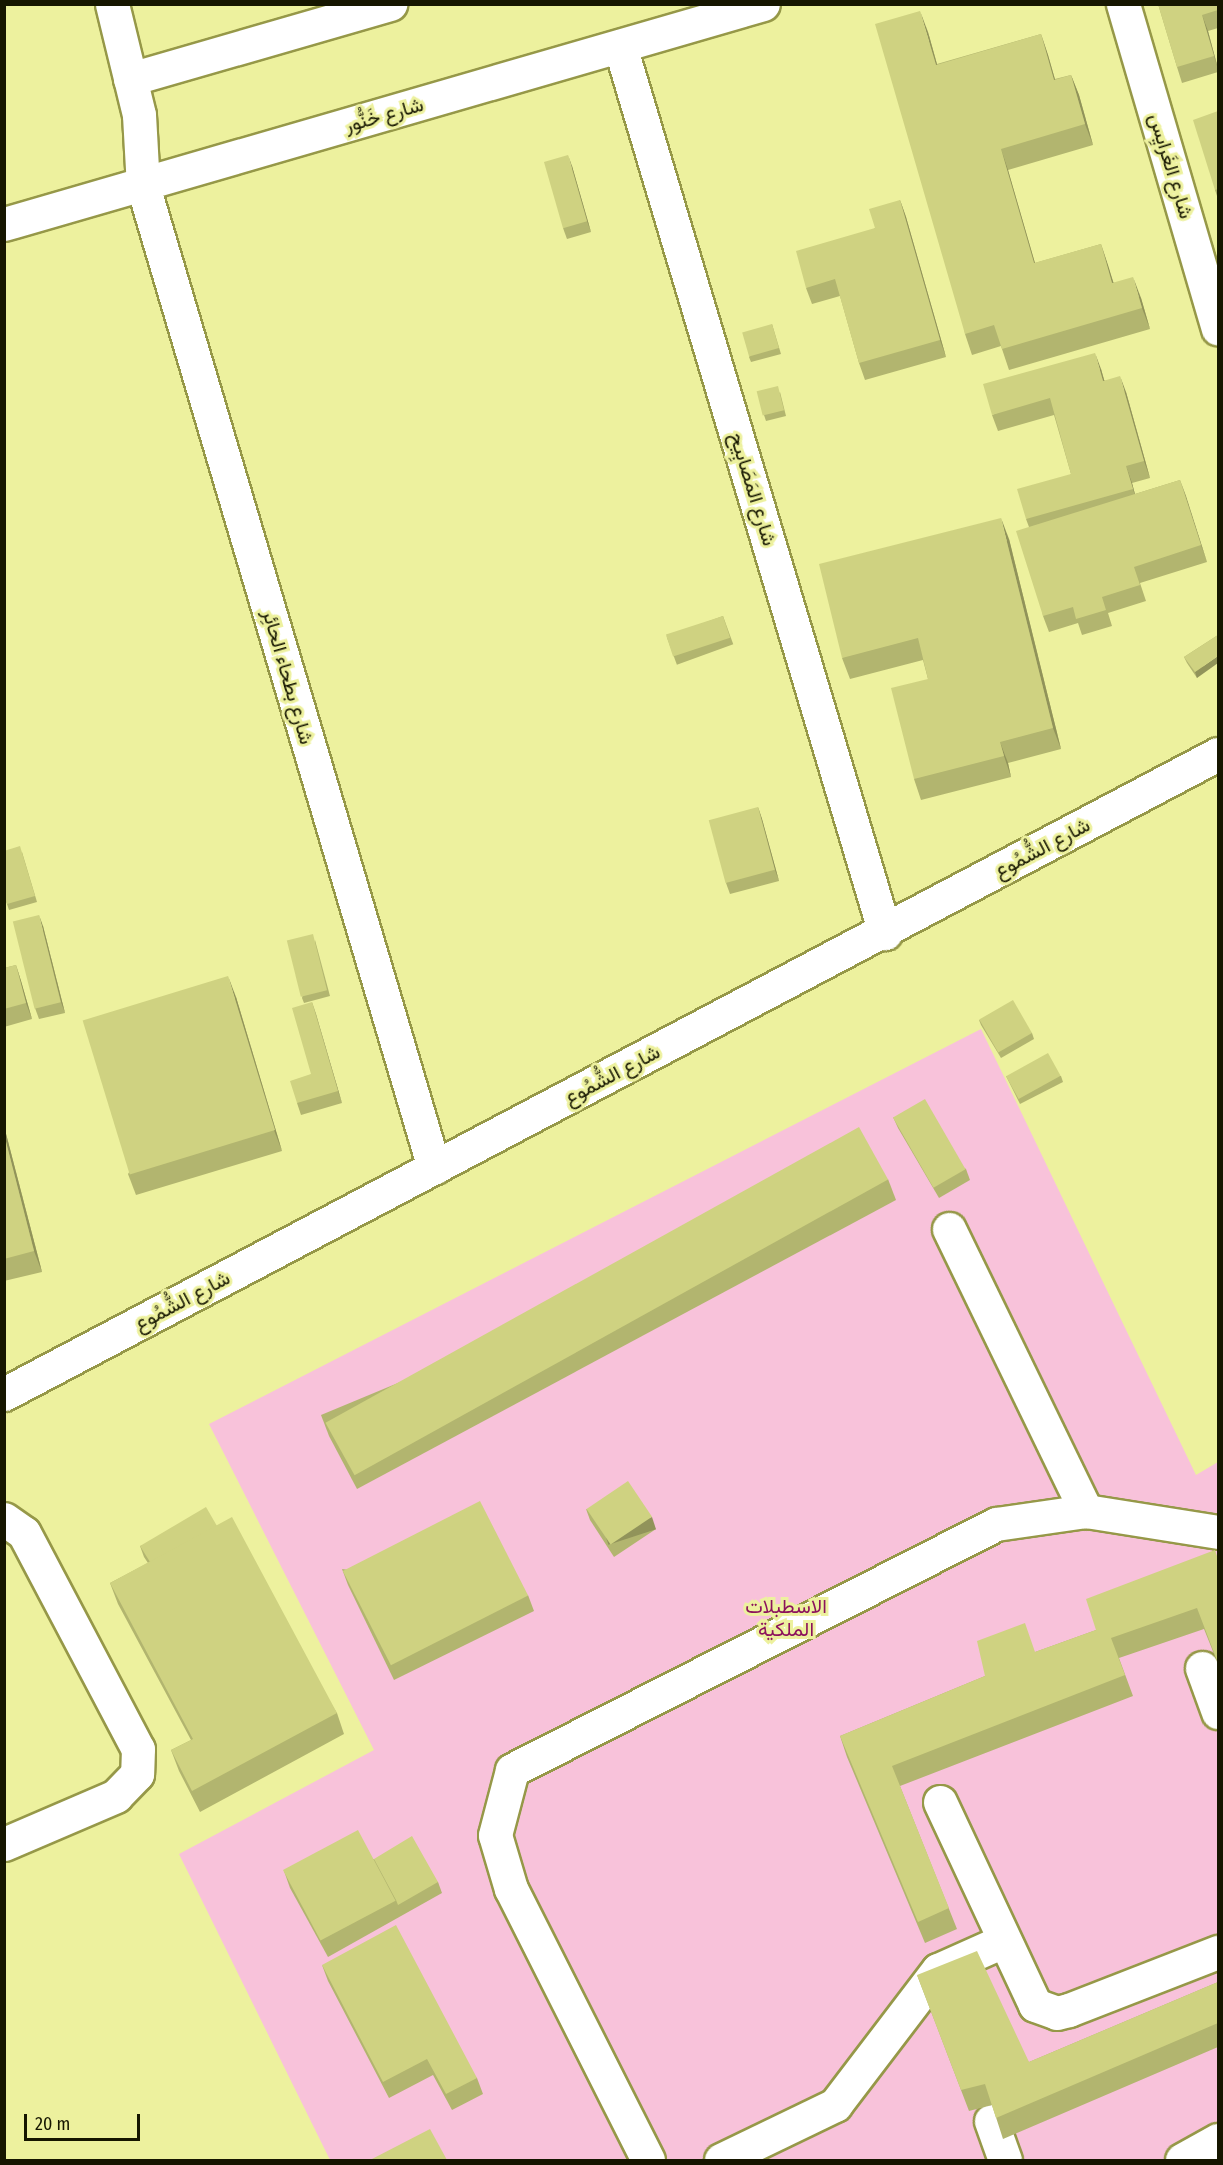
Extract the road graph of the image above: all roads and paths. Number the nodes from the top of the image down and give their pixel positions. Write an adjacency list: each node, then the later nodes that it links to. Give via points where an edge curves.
1 (112, 4): 6 (street, شارع بطحاء الحائِر)
2 (390, 4): 6 (street)
3 (763, 4): 5 (street, شارع خَنُّور)
4 (1122, 4): 9 (street, شارع الغَرايِس)
5 (620, 46): 7 (street, شارع خَنُّور); 11 (street, شارع المَصَابِيح)
6 (130, 79): 7 (street, شارع بطحاء الحائِر, via 139,115)
7 (143, 186): 8 (street, شارع خَنُّور); 12 (street, شارع بطحاء الحائِر)
8 (4, 225)
9 (1218, 328)
10 (1218, 754): 11 (street, شارع الشُّمُوع)
11 (885, 933): 12 (street, شارع الشُّمُوع)
12 (434, 1168): 14 (street, شارع الشُّمُوع)
13 (949, 1229): 15 (street)
14 (4, 1394)
15 (1086, 1510): 17 (street); 26 (street, via 996,1524 512,1770 495,1835 511,1890)
16 (4, 1519): 21 (street, via 24,1533 138,1749 137,1774 116,1796)
17 (1218, 1532)
18 (1202, 1668): 19 (street)
19 (1218, 1712)
20 (940, 1802): 22 (street)
21 (4, 1844)
22 (1003, 1941): 23 (street, via 1035,2005 1057,2013); 27 (street, via 938,1970 835,2105)
23 (1218, 1952)
24 (991, 2121): 28 (street)
25 (1218, 2140): 29 (street)
26 (648, 2160)
27 (721, 2160)
28 (1005, 2160)
29 (1182, 2160)

